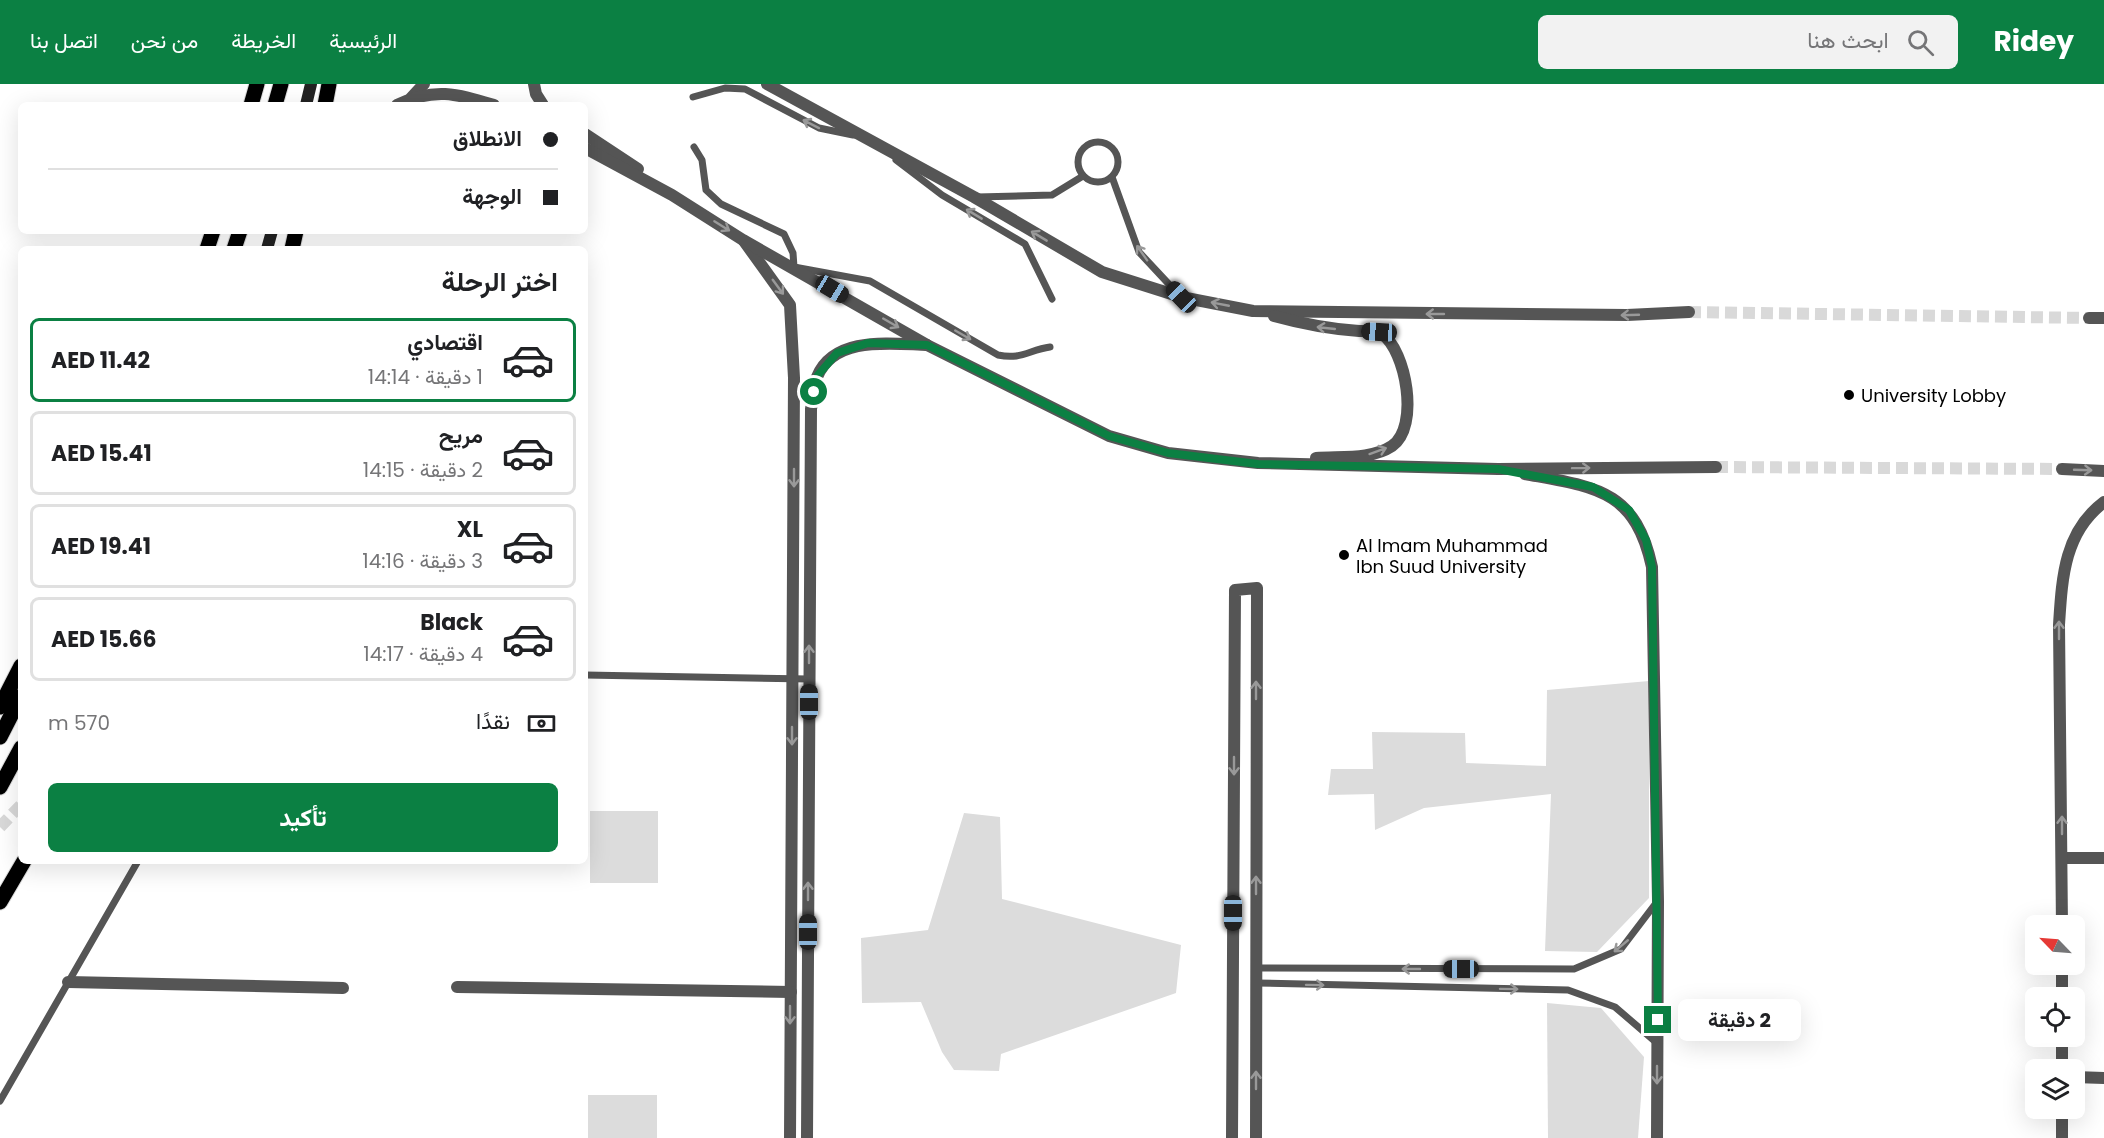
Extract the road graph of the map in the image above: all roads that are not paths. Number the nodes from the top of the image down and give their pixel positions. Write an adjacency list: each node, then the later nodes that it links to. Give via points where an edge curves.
1 (257, 84): 10 (main road)
2 (281, 84): 11 (main road)
3 (311, 84): 12 (main road)
4 (329, 84): 13 (main road)
5 (424, 84): 8 (street)
6 (534, 84): 16 (street)
7 (767, 84): 18 (street)
8 (411, 98): 14 (street); 15 (street, via 449,92)
9 (693, 98): 18 (lane, one-way to 9, via 819,128 745,89 725,88)
10 (252, 102)
11 (276, 102)
12 (307, 102)
13 (326, 102)
14 (403, 102)
15 (484, 102)
16 (541, 102)
17 (588, 136): 23 (street)
18 (868, 139): 24 (street); 28 (lane, one-way to 18, via 1025,244 942,195)
19 (694, 147): 26 (lane, via 702,160 706,190 721,204 784,234 793,253)
20 (588, 150): 23 (street)
21 (1083, 176): 22 (lane, via 1097,183); 22 (lane, via 1079,155 1091,143 1102,142 1118,156 1118,167); 24 (lane, via 1052,195)
22 (1112, 177): 27 (lane, one-way to 22, via 1139,252)
23 (672, 195): 25 (street, one-way to 25)
24 (974, 197): 27 (street, one-way to 24, via 1102,272)
25 (743, 240): 26 (street); 43 (street, one-way to 43, via 790,304 794,378)
26 (794, 267): 33 (street, one-way to 33); 34 (lane, one-way to 34, via 870,281 998,356 1014,359 1034,349)
27 (1181, 297): 29 (street, one-way to 27)
28 (1052, 300)
29 (1253, 311): 30 (street, one-way to 29, via 1604,315); 35 (street, one-way to 29, via 1372,454 1394,445 1403,430 1409,403 1394,344 1379,332 1320,328)
30 (1689, 312)
31 (2090, 318): 32 (street)
32 (2104, 318)
33 (927, 345): 35 (street, via 1109,436 1168,453); 44 (street, one-way to 33, via 811,409 818,375 837,353 868,343)
34 (1050, 347)
35 (1258, 464): 37 (street)
36 (1716, 467): 37 (street, one-way to 36)
37 (1498, 469): 55 (street, via 1593,487 1629,510 1646,540 1652,567)
38 (2062, 469): 39 (street, one-way to 39)
39 (2104, 471)
40 (2104, 502): 50 (street, one-way to 40, via 2062,581 2072,540 2088,514)
41 (18, 672): 46 (main road)
42 (588, 675): 43 (lane)
43 (792, 679): 44 (lane); 62 (street, one-way to 62)
44 (809, 679): 69 (street, one-way to 44)
45 (18, 702): 47 (main road)
46 (0, 707)
47 (0, 737)
48 (18, 754): 49 (main road)
49 (0, 787)
50 (2062, 858): 51 (street); 56 (street)
51 (2104, 858)
52 (22, 864): 54 (main road)
53 (136, 864): 58 (lane)
54 (0, 902)
55 (1658, 902): 57 (lane, one-way to 57, via 1621,949 1574,969); 63 (street)
56 (2062, 915)
57 (1256, 968): 59 (street); 70 (street, one-way to 70, via 1257,588 1235,590)
58 (68, 982): 61 (street); 66 (lane)
59 (1256, 983): 63 (lane, one-way to 63, via 1568,990 1615,1007); 71 (street, one-way to 59)
60 (457, 987): 62 (street)
61 (343, 988)
62 (791, 992): 68 (street, one-way to 68)
63 (1657, 1044): 72 (street, one-way to 72)
64 (2085, 1077): 65 (street)
65 (2104, 1078)
66 (0, 1101)
67 (2062, 1119): 73 (street)
68 (790, 1138)
69 (807, 1138)
70 (1232, 1138)
71 (1256, 1138)
72 (1657, 1138)
73 (2062, 1138)

